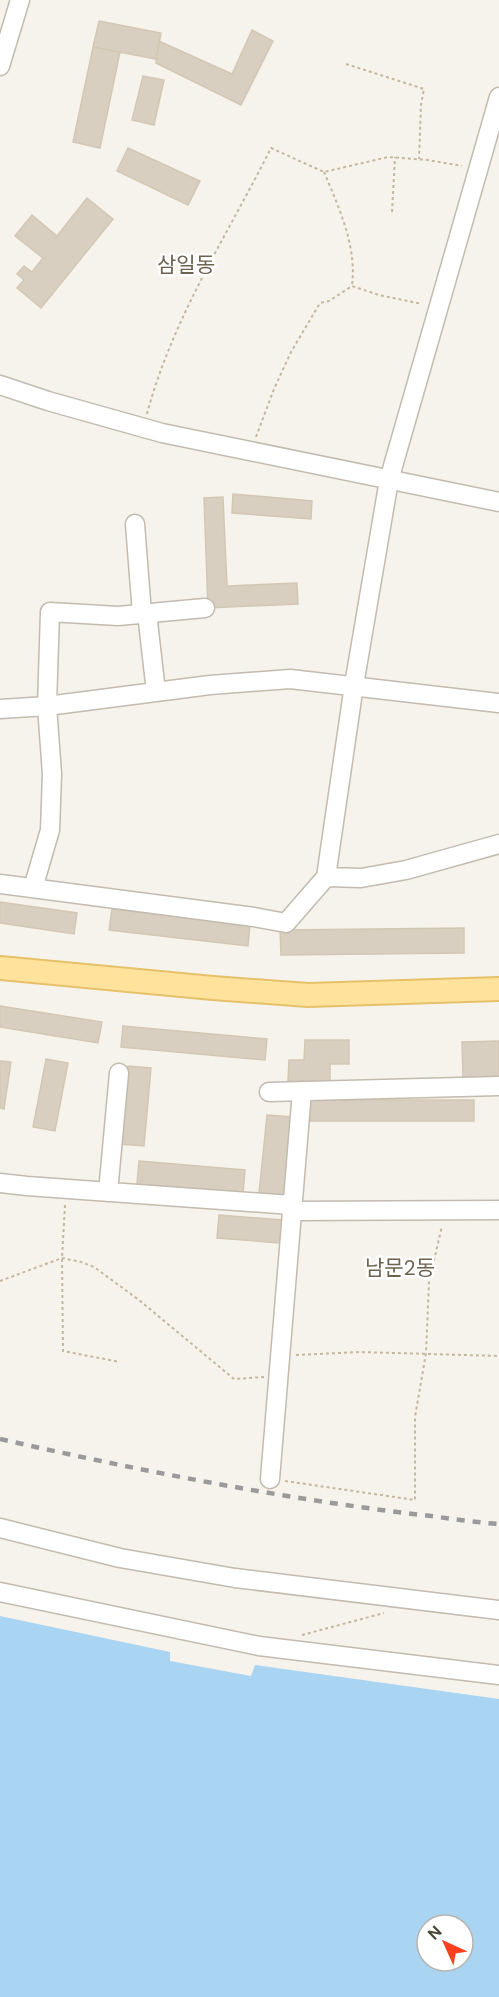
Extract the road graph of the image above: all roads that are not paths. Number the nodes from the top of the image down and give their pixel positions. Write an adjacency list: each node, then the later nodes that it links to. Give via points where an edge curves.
1 (20, 0): 2 (street)
2 (0, 66)
3 (499, 97): 5 (street)
4 (0, 385): 5 (street, via 143,428)
5 (389, 480): 6 (street); 10 (street)
6 (499, 502)
7 (135, 524): 9 (street)
8 (206, 608): 9 (street)
9 (145, 614): 11 (street); 13 (street, via 50,612)
10 (354, 685): 11 (street, via 290,679); 12 (street); 16 (street)
11 (156, 692): 13 (street)
12 (499, 702)
13 (47, 706): 14 (street); 18 (street, via 52,774 50,830)
14 (0, 709)
15 (499, 844): 16 (street, via 406,870 361,878)
16 (326, 877): 18 (street, via 286,923)
17 (0, 884): 18 (street)
18 (33, 888)
19 (0, 968): 20 (main road, via 308,995)
20 (499, 989)
21 (119, 1072): 26 (street)
22 (499, 1086): 23 (street)
23 (302, 1091): 24 (street); 27 (street)
24 (268, 1092)
25 (0, 1183): 26 (street)
26 (108, 1192): 27 (street)
27 (292, 1208): 28 (street); 29 (street)
28 (499, 1210)
29 (270, 1479)
30 (0, 1528): 32 (street, via 120,1558 235,1578)
31 (0, 1592): 33 (street, via 259,1646)
32 (499, 1610)
33 (499, 1675)

